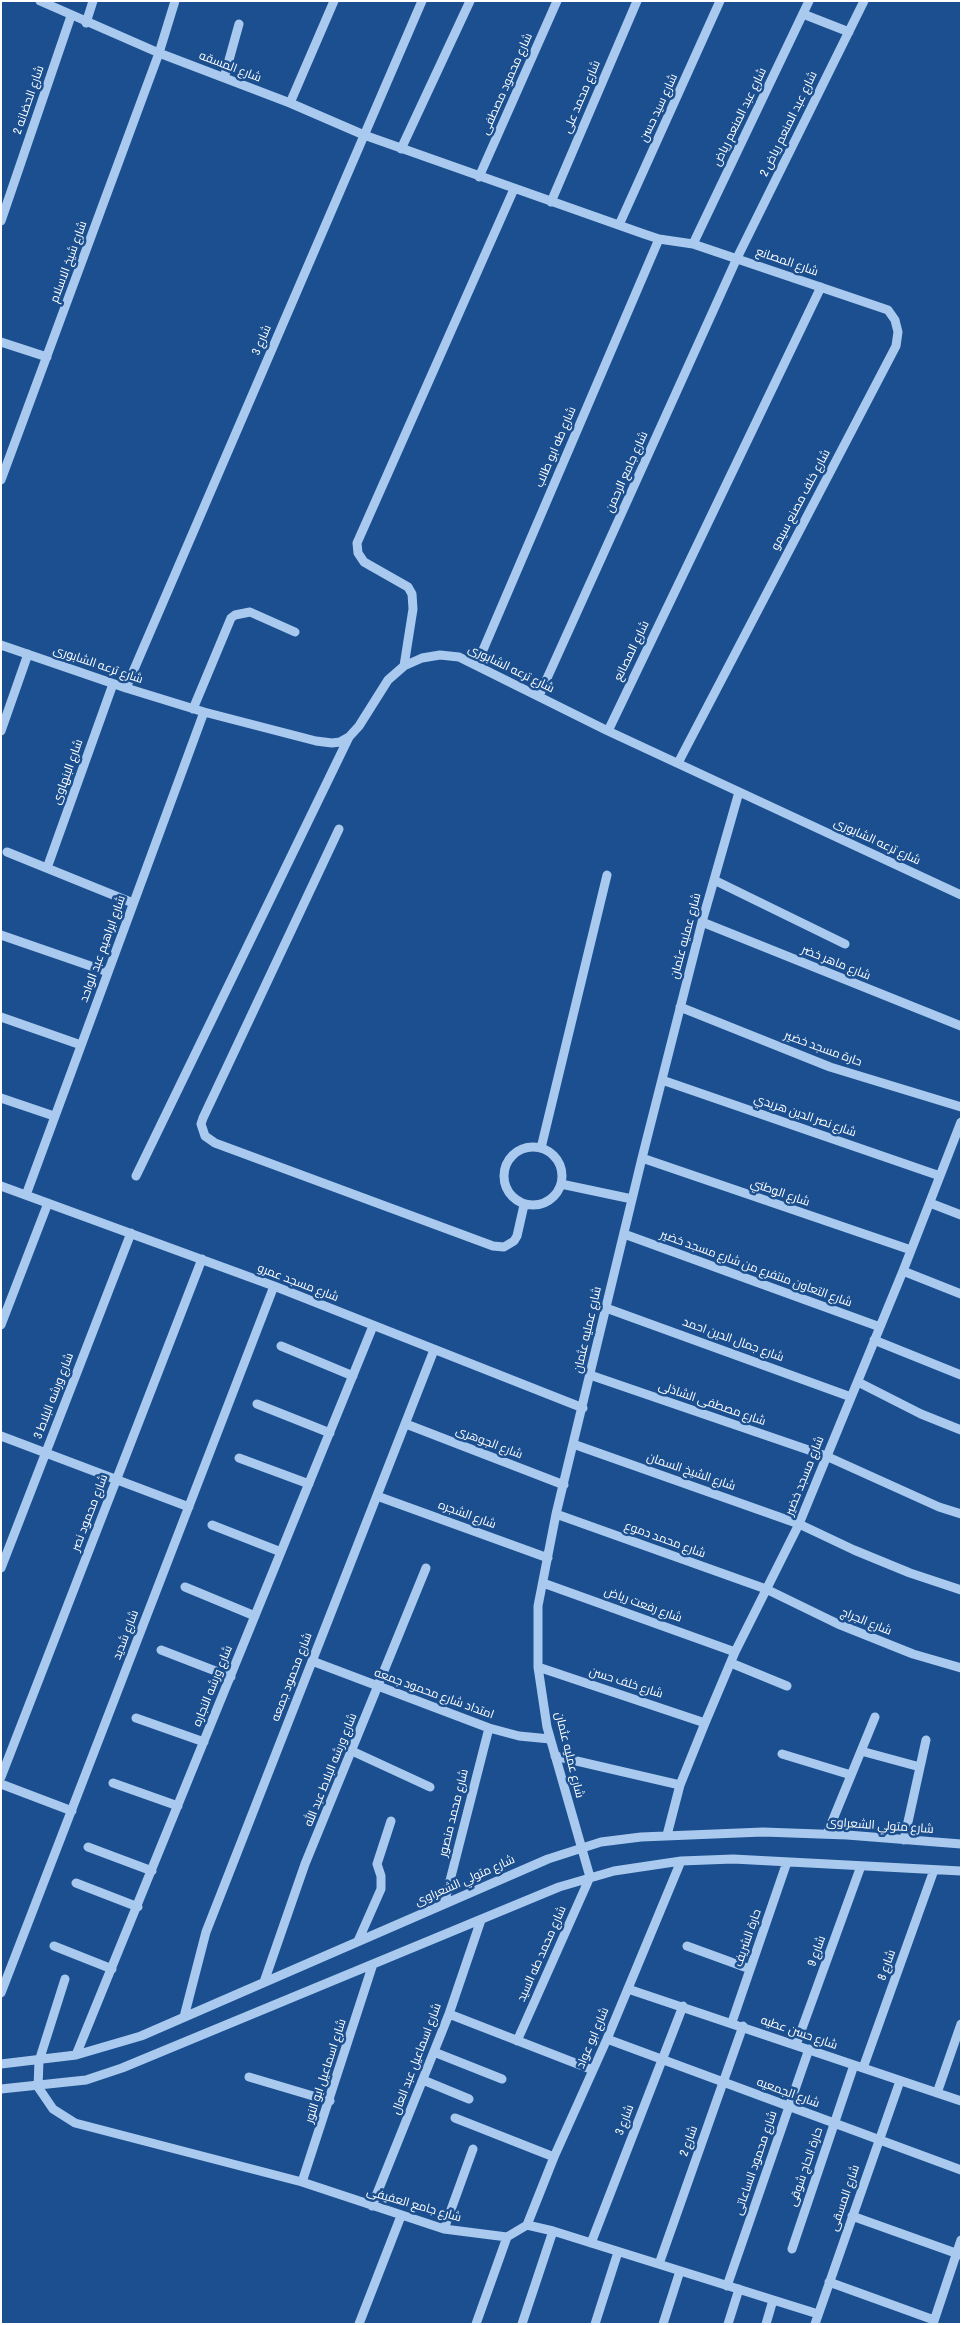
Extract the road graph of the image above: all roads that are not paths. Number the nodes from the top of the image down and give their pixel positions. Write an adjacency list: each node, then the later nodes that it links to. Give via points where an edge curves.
1 (40, 1): 13 (street, شارع المسقه)
2 (93, 1): 14 (street)
3 (175, 1): 17 (street, شارع شيخ الاسلام)
4 (422, 1): 20 (street, شارع 3)
5 (470, 1): 21 (street)
6 (557, 1): 22 (street, شارع محمود مصطفى)
7 (637, 1): 24 (street, شارع محمد على)
8 (720, 1): 26 (street, شارع سيد حسن)
9 (810, 1): 12 (street, شارع عبد المنعم رياض)
10 (864, 1): 16 (street, شارع عبد المنعم رياض 2)
11 (332, 2): 19 (street)
12 (803, 14): 16 (street); 28 (street, شارع عبد المنعم رياض)
13 (71, 16): 14 (street, شارع المسقه); 25 (street, شارع الحضانه 2)
14 (86, 23): 17 (street, شارع المسقه)
15 (239, 24): 18 (street)
16 (849, 32): 29 (street, شارع عبد المنعم رياض 2)
17 (160, 53): 18 (street, شارع المسقه); 32 (street, شارع شيخ الاسلام)
18 (224, 78): 19 (street, شارع المسقه)
19 (290, 103): 20 (street, شارع المسقه)
20 (364, 135): 21 (street, شارع المصانع); 40 (street, شارع 3)
21 (401, 149): 22 (street, شارع المصانع)
22 (479, 177): 23 (street, شارع المصانع)
23 (514, 189): 24 (street, شارع المصانع); 38 (street, via 357,543 358,553 364,562 408,587 412,594 413,609)
24 (551, 202): 26 (street, شارع المصانع)
25 (1, 221)
26 (619, 225): 27 (street, شارع المصانع)
27 (659, 239): 28 (street, شارع المصانع); 37 (street, شارع طه ابو طالب)
28 (693, 244): 29 (street, شارع المصانع)
29 (737, 258): 30 (street, شارع المصانع); 41 (street, شارع جامع الرحمن)
30 (821, 287): 45 (street, شارع المصانع); 47 (street, شارع خلف مصنع سيمو, via 888,310 898,332 896,346)
31 (1, 342): 32 (street)
32 (46, 357): 33 (street, شارع شيخ الاسلام)
33 (1, 480)
34 (295, 632): 42 (street, via 250,612 231,618)
35 (1, 645): 36 (street, شارع ترعه الشابورى)
36 (28, 654): 39 (street, شارع ترعه الشابورى); 44 (street)
37 (477, 664): 38 (street, شارع ترعه الشابورى, via 460,657 440,655); 41 (street, شارع ترعه الشابورى)
38 (404, 666): 46 (street, شارع ترعه الشابورى, via 388,680 359,726)
39 (113, 684): 40 (street, شارع ترعه الشابورى); 51 (street, شارع البنهاوى)
40 (126, 688): 42 (street, شارع ترعه الشابورى)
41 (539, 696): 45 (street, شارع ترعه الشابورى)
42 (193, 709): 43 (street, شارع ترعه الشابورى)
43 (204, 712): 46 (street, شارع ترعه الشابورى, via 316,741 340,742); 55 (street, شارع ابراهيم عبد الواحد)
44 (1, 731)
45 (608, 731): 47 (street, شارع ترعه الشابورى)
46 (348, 737): 72 (street)
47 (678, 763): 48 (street, شارع ترعه الشابورى)
48 (740, 792): 53 (street, شارع عمليه عثمان); 54 (street, شارع ترعه الشابورى)
49 (339, 829): 80 (street, via 203,1118 201,1124 205,1136 215,1143 493,1246 504,1247 514,1241)
50 (7, 852): 51 (street)
51 (47, 868): 55 (street)
52 (607, 875): 70 (street)
53 (714, 880): 56 (street, شارع عمليه عثمان); 58 (street)
54 (961, 895)
55 (134, 903): 59 (street, شارع ابراهيم عبد الواحد)
56 (702, 922): 60 (street, شارع عمليه عثمان); 62 (street, شارع ماهر خضر)
57 (1, 936): 59 (street)
58 (845, 944)
59 (108, 972): 63 (street, شارع ابراهيم عبد الواحد)
60 (680, 1008): 64 (street, شارع عمليه عثمان); 66 (street, حارة مسجد خضير, via 830,1067)
61 (1, 1017): 63 (street)
62 (961, 1026)
63 (81, 1045): 67 (street, شارع ابراهيم عبد الواحد)
64 (662, 1080): 71 (street, شارع عمليه عثمان); 73 (street, شارع نصر الدين هريدي)
65 (1, 1098): 67 (street)
66 (961, 1107)
67 (54, 1116): 76 (street, شارع ابراهيم عبد الواحد)
68 (961, 1122): 69 (street, شارع مسجد خضير)
69 (959, 1134): 73 (street, شارع مسجد خضير)
70 (541, 1148): 74 (street, via 550,1152 561,1166); 80 (street, via 523,1148 515,1153 505,1168 505,1186)
71 (642, 1158): 77 (street, شارع عمليه عثمان); 84 (street, شارع الوطني)
72 (136, 1176)
73 (940, 1176): 78 (street, شارع مسجد خضير)
74 (561, 1184): 77 (street); 80 (street, via 551,1200 534,1206)
75 (1, 1186): 76 (street, شارع مسجد عمرو)
76 (26, 1194): 79 (street, شارع مسجد عمرو)
77 (632, 1199): 83 (street, شارع عمليه عثمان)
78 (930, 1202): 81 (street); 84 (street, شارع مسجد خضير)
79 (48, 1203): 82 (street, شارع مسجد عمرو); 90 (street)
80 (524, 1205)
81 (961, 1215)
82 (131, 1233): 85 (street, شارع مسجد عمرو); 108 (street, شارع ورشه البلاط 3)
83 (624, 1234): 89 (street, شارع عمليه عثمان); 92 (street, شارع التعاون منتفرع من شارع مسجد خضير)
84 (911, 1250): 86 (street, شارع مسجد خضير)
85 (202, 1259): 87 (street, شارع مسجد عمرو); 111 (street, شارع محمود نصر)
86 (903, 1271): 88 (street); 92 (street, شارع مسجد خضير)
87 (274, 1286): 91 (street, شارع مسجد عمرو); 115 (street, شارع شديد)
88 (961, 1294)
89 (606, 1308): 97 (street, شارع عمليه عثمان); 100 (street, شارع جمال الدين احمد)
90 (1, 1325)
91 (373, 1326): 95 (street, شارع مسجد عمرو); 98 (street, شارع ورشه النجاره)
92 (880, 1327): 93 (street, شارع مسجد خضير)
93 (874, 1340): 96 (street); 99 (street, شارع مسجد خضير)
94 (281, 1346): 98 (street)
95 (434, 1350): 102 (street, شارع مسجد عمرو); 103 (street, شارع محمود جمعه)
96 (961, 1374)
97 (590, 1375): 102 (street, شارع عمليه عثمان); 109 (street, شارع مصطفى الشاذلى)
98 (353, 1376): 105 (street, شارع ورشه النجاره)
99 (858, 1382): 100 (street, شارع مسجد خضير); 104 (street)
100 (851, 1397): 109 (street, شارع مسجد خضير)
101 (258, 1404): 105 (street)
102 (583, 1408): 107 (street, شارع عمليه عثمان)
103 (406, 1424): 113 (street, شارع الجوهرى); 114 (street, شارع محمود جمعه)
104 (961, 1430)
105 (330, 1433): 112 (street, شارع ورشه النجاره)
106 (1, 1436): 108 (street)
107 (573, 1444): 113 (street, شارع عمليه عثمان); 119 (street, شارع الشيخ السمان)
108 (46, 1453): 111 (street); 122 (street, شارع ورشه البلاط 3)
109 (826, 1456): 117 (street, شارع مصطفى الشاذلى); 119 (street, شارع مسجد خضير)
110 (240, 1458): 112 (street)
111 (116, 1480): 115 (street); 151 (street, شارع محمود نصر)
112 (309, 1484): 120 (street, شارع ورشه النجاره)
113 (564, 1485): 116 (street, شارع عمليه عثمان)
114 (377, 1496): 121 (street, شارع الشجره); 131 (street, شارع محمود جمعه)
115 (189, 1507): 157 (street, شارع شديد)
116 (556, 1514): 121 (street, شارع عمليه عثمان); 126 (street, شارع محمد دموع)
117 (961, 1514)
118 (212, 1524): 120 (street)
119 (799, 1524): 126 (street, شارع مسجد خضير); 127 (street, شارع الشيخ السمان, via 910,1573)
120 (282, 1552): 128 (street, شارع ورشه النجاره)
121 (548, 1558): 124 (street, شارع عمليه عثمان)
122 (1, 1568)
123 (426, 1568): 137 (street, شارع ورشه البلاط عبد الله)
124 (543, 1582): 130 (street, شارع رفعت رياض); 133 (street, شارع عمليه عثمان, via 538,1606)
125 (185, 1587): 128 (street)
126 (766, 1589): 130 (street, شارع مسجد خضير); 134 (street, شارع الجراج, via 838,1624 913,1654)
127 (961, 1590)
128 (255, 1616): 135 (street, شارع ورشه النجاره)
129 (161, 1650): 135 (street)
130 (735, 1652): 132 (street, شارع مسجد خضير)
131 (312, 1661): 137 (street, امتداد شارع محمود جمعه); 189 (street, شارع محمود جمعه, via 206,1932)
132 (731, 1663): 136 (street); 140 (street, شارع مسجد خضير)
133 (538, 1667): 140 (street, شارع خلف حسن); 142 (street, شارع عمليه عثمان)
134 (961, 1668)
135 (231, 1677): 144 (street, شارع ورشه النجاره)
136 (787, 1686)
137 (378, 1687): 141 (street, امتداد شارع محمود جمعه); 145 (street, شارع ورشه البلاط عبد الله)
138 (875, 1717): 146 (street)
139 (136, 1718): 144 (street)
140 (705, 1723): 154 (street, شارع مسجد خضير)
141 (489, 1728): 142 (street, امتداد شارع محمود جمعه, via 519,1736); 174 (street, شارع محمد منصور)
142 (550, 1739): 148 (street, شارع عمليه عثمان)
143 (926, 1740): 149 (street)
144 (204, 1742): 156 (street, شارع ورشه النجاره)
145 (352, 1751): 155 (street); 184 (street, شارع ورشه البلاط عبد الله, via 305,1864)
146 (861, 1751): 149 (street); 150 (street)
147 (782, 1754): 150 (street)
148 (555, 1756): 154 (street); 165 (street, شارع عمليه عثمان)
149 (920, 1767): 162 (street)
150 (851, 1775): 159 (street)
151 (1, 1777)
152 (113, 1783): 156 (street)
153 (1, 1784): 157 (street)
154 (680, 1785): 161 (street, شارع مسجد خضير)
155 (430, 1787)
156 (178, 1806): 170 (street, شارع ورشه النجاره)
157 (72, 1811): 186 (street, شارع شديد)
158 (391, 1821): 177 (street, via 376,1864 381,1888)
159 (827, 1834): 161 (street, شارع متولي الشعراوى, via 738,1832); 162 (street, شارع متولي الشعراوى)
160 (961, 1834): 163 (street)
161 (667, 1836): 165 (street, شارع متولي الشعراوى, via 621,1838)
162 (904, 1840): 163 (street, شارع متولي الشعراوى)
163 (959, 1844)
164 (88, 1847): 170 (street)
165 (581, 1847): 172 (street, شارع عمليه عثمان); 174 (street, شارع متولي الشعراوى)
166 (681, 1861): 167 (street); 172 (street); 185 (street, شارع ابو عواد)
167 (787, 1862): 168 (street); 181 (street, حارة الشريف)
168 (861, 1866): 169 (street); 195 (street, شارع 9)
169 (934, 1870): 171 (street); 202 (street, شارع 8)
170 (152, 1871): 175 (street, شارع ورشه النجاره)
171 (961, 1871)
172 (590, 1878): 176 (street); 194 (street, شارع محمد طه السيد)
173 (76, 1883): 175 (street)
174 (444, 1904): 177 (street, شارع متولي الشعراوى)
175 (138, 1907): 182 (street, شارع ورشه النجاره)
176 (481, 1920): 180 (street); 188 (street, شارع اسماعيل عبد العال)
177 (358, 1941): 184 (street, شارع متولي الشعراوى)
178 (54, 1946): 182 (street)
179 (688, 1946): 181 (street)
180 (372, 1967): 209 (street, via 122,2068 86,2080); 213 (street, شارع اسماعيل ابو النور)
181 (750, 1968): 190 (street, حارة الشريف)
182 (112, 1969): 198 (street, شارع ورشه النجاره)
183 (65, 1979): 200 (street)
184 (264, 1982): 189 (street, شارع متولي الشعراوى)
185 (628, 1989): 187 (street, شارع حسن عطيه); 193 (street, شارع ابو عواد)
186 (1, 1994)
187 (683, 2006): 190 (street, شارع حسن عطيه); 199 (street, شارع 3)
188 (448, 2014): 194 (street); 197 (street, شارع اسماعيل عبد العال)
189 (184, 2017): 198 (street, شارع متولي الشعراوى, via 133,2039)
190 (732, 2022): 192 (street, شارع حسن عطيه)
191 (961, 2024): 211 (street)
192 (743, 2026): 195 (street, شارع حسن عطيه); 208 (street, شارع 2)
193 (607, 2039): 199 (street, شارع الجمعيه); 203 (street, شارع ابو عواد)
194 (517, 2041): 203 (street)
195 (796, 2045): 196 (street, شارع حسن عطيه)
196 (809, 2049): 202 (street, شارع حسن عطيه); 215 (street, شارع محمود الساعاتى)
197 (434, 2052): 205 (street); 206 (street, شارع اسماعيل عبد العال)
198 (76, 2055): 200 (street, شارع متولي الشعراوى)
199 (663, 2059): 208 (street, شارع الجمعيه); 231 (street, شارع 3)
200 (39, 2061): 201 (street, شارع متولي الشعراوى); 209 (street)
201 (1, 2064)
202 (859, 2067): 207 (street, شارع حسن عطيه); 217 (street, حارة الحاج شوقى)
203 (593, 2070): 220 (street, شارع ابو عواد)
204 (249, 2077): 213 (street)
205 (502, 2079)
206 (423, 2080): 212 (street); 223 (street, شارع اسماعيل عبد العال)
207 (900, 2081): 211 (street, شارع حسن عطيه); 218 (street, شارع المسقى)
208 (724, 2082): 215 (street, شارع الجمعيه); 235 (street, شارع 2)
209 (38, 2087): 210 (street); 222 (street, شارع جامع العفيفى, via 53,2109 75,2123)
210 (1, 2089)
211 (937, 2094): 214 (street, شارع حسن عطيه)
212 (469, 2099)
213 (330, 2101): 222 (street, شارع اسماعيل ابو النور)
214 (961, 2101)
215 (789, 2106): 217 (street, شارع الجمعيه); 238 (street, شارع محمود الساعاتى)
216 (455, 2118): 220 (street)
217 (835, 2124): 218 (street, شارع الجمعيه); 232 (street, حارة الحاج شوقى)
218 (878, 2140): 221 (street, شارع الجمعيه); 225 (street, شارع المسقى)
219 (473, 2149): 227 (street)
220 (554, 2157): 226 (street, شارع ابو عواد)
221 (961, 2170)
222 (302, 2182): 223 (street, شارع جامع العفيفى)
223 (372, 2206): 224 (street, شارع جامع العفيفى)
224 (401, 2216): 227 (street, شارع جامع العفيفى); 243 (street)
225 (852, 2216): 234 (street); 237 (street, شارع المسقى)
226 (527, 2226): 228 (street); 229 (street)
227 (444, 2229): 229 (street, شارع جامع العفيفى)
228 (553, 2231): 231 (street); 245 (street)
229 (507, 2237): 244 (street)
230 (961, 2240): 234 (street)
231 (591, 2243): 233 (street)
232 (792, 2249)
233 (618, 2252): 235 (street); 246 (street)
234 (958, 2255): 242 (street)
235 (659, 2264): 236 (street)
236 (680, 2271): 238 (street); 247 (street)
237 (829, 2282): 241 (street, شارع المسقى); 242 (street)
238 (727, 2286): 239 (street)
239 (739, 2290): 240 (street); 248 (street)
240 (773, 2300): 241 (street); 249 (street)
241 (818, 2314): 250 (street, شارع المسقى)
242 (933, 2322)
243 (359, 2324)
244 (476, 2324)
245 (522, 2324)
246 (595, 2324)
247 (663, 2324)
248 (728, 2324)
249 (766, 2324)
250 (815, 2324)

